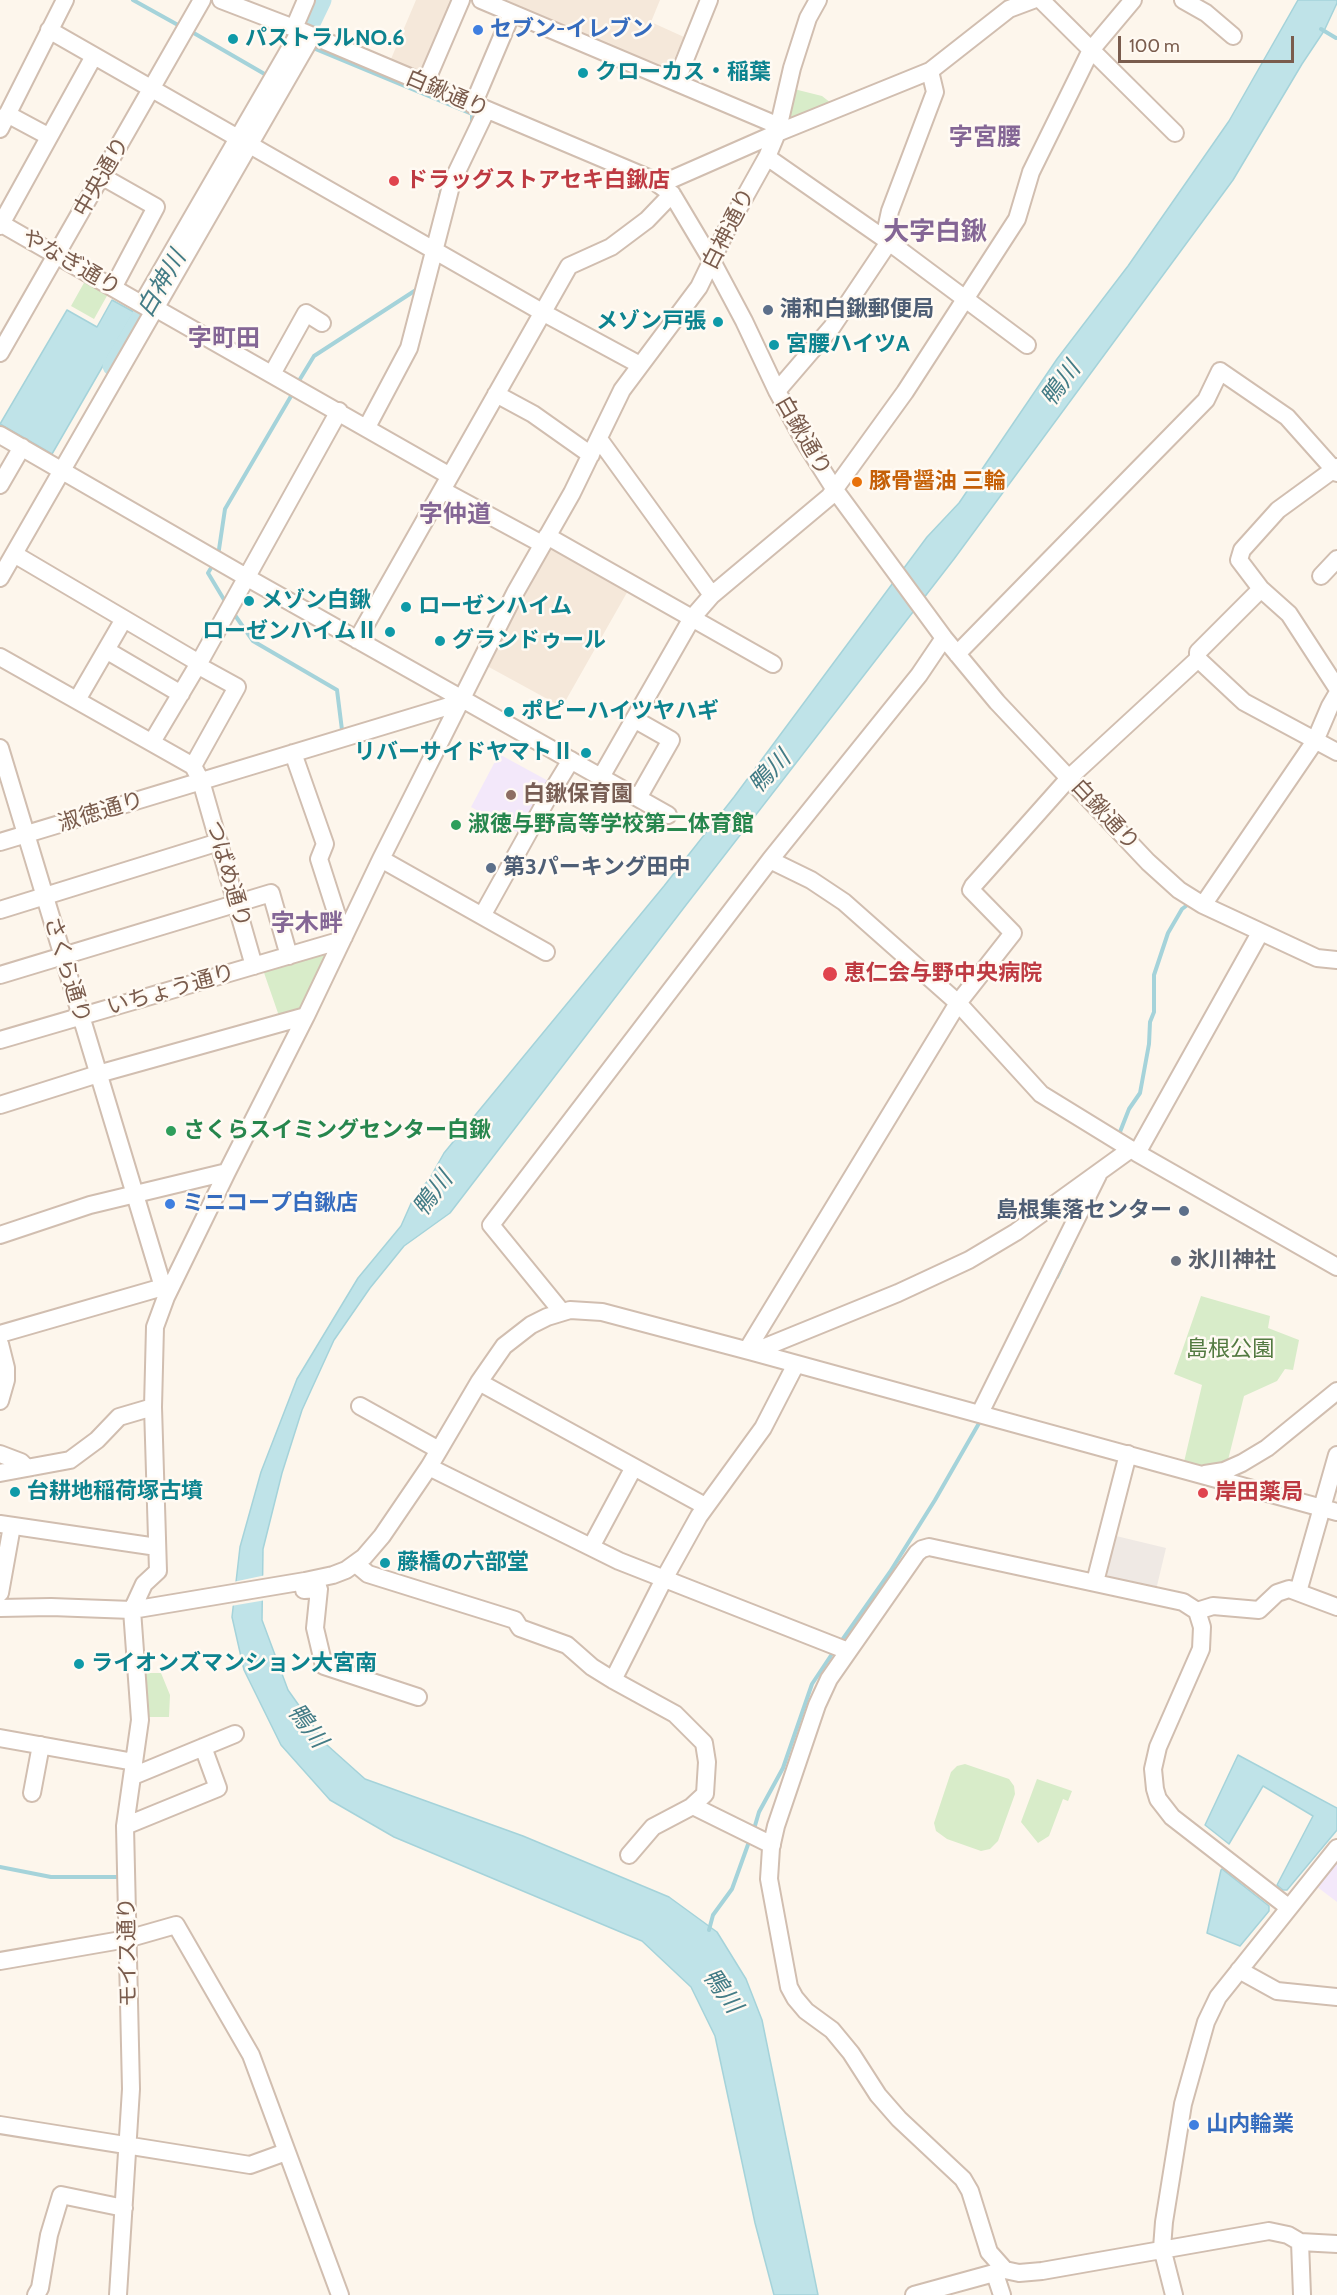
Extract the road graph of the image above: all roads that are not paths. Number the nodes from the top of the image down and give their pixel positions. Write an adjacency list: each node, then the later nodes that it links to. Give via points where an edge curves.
1 (65, 0): 14 (street)
2 (202, 0): 22 (street, 中央通り)
3 (221, 0): 15 (street, 白鍬通り)
4 (306, 0): 15 (street)
5 (461, 0): 21 (street)
6 (481, 0): 13 (street)
7 (709, 0): 20 (street)
8 (818, 0): 25 (street, 白神通り, via 792,68)
9 (1033, 0): 19 (street, via 1009,9)
10 (1041, 0): 17 (street)
11 (1133, 0): 17 (street)
12 (1183, 0): 16 (street)
13 (512, 13): 20 (street); 23 (street)
14 (50, 30): 18 (street); 24 (street)
15 (303, 32): 21 (street, 白鍬通り); 28 (street)
16 (1233, 36)
17 (1091, 50): 26 (street); 38 (street, via 1031,172 1017,219)
18 (94, 56): 22 (street); 27 (street)
19 (930, 71): 25 (street); 33 (street, via 935,92 890,211)
20 (675, 82): 25 (street)
21 (425, 84): 23 (street, 白鍬通り)
22 (152, 89): 28 (street); 30 (street, 中央通り)
23 (480, 108): 31 (street, 白鍬通り); 34 (street, via 452,182)
24 (4, 121): 27 (street)
25 (778, 130): 29 (street, 白神通り); 31 (street, via 670,180)
26 (1175, 133)
27 (48, 136): 32 (street)
28 (244, 141): 34 (street); 39 (street)
29 (767, 157): 33 (street); 36 (street, 白神通り)
30 (103, 177): 35 (street, 中央通り); 37 (street, via 156,207)
31 (666, 190): 36 (street, 白鍬通り); 40 (street, via 646,220 611,248 569,266)
32 (0, 224): 35 (street, やなぎ通り)
33 (887, 240): 38 (street); 46 (street, via 832,327)
34 (434, 250): 40 (street); 49 (street, via 409,348)
35 (56, 255): 37 (street, やなぎ通り); 43 (street, 中央通り)
36 (712, 261): 44 (street, 白神通り, via 689,303); 46 (street, 白鍬通り)
37 (113, 288): 39 (street, やなぎ通り)
38 (967, 298): 42 (street); 58 (street)
39 (149, 308): 45 (street, やなぎ通り); 54 (street)
40 (542, 312): 44 (street); 47 (street)
41 (322, 323): 45 (street, via 306,313)
42 (1027, 345)
43 (0, 352)
44 (640, 365): 51 (street, 白神通り, via 622,390)
45 (272, 374): 48 (street, やなぎ通り)
46 (777, 391): 58 (street, 白鍬通り)
47 (496, 394): 53 (street); 56 (street)
48 (339, 411): 49 (street, やなぎ通り); 64 (street)
49 (367, 427): 56 (street, やなぎ通り)
50 (0, 435): 52 (street)
51 (599, 439): 53 (street, 白神通り); 66 (street)
52 (22, 447): 54 (street); 57 (street)
53 (591, 455): 59 (street, 白神通り)
54 (57, 468): 60 (street); 64 (street)
55 (1336, 470): 65 (street, via 1278,510 1242,550 1239,560); 72 (street, via 1287,417 1220,371 1206,400)
56 (446, 483): 59 (street, やなぎ通り); 70 (street)
57 (0, 485)
58 (835, 489): 66 (street); 69 (street, 白鍬通り)
59 (544, 540): 67 (street, やなぎ通り); 81 (street, 白神通り)
60 (14, 554): 63 (street); 68 (street)
61 (1337, 559): 62 (street)
62 (1321, 576)
63 (0, 578)
64 (246, 578): 70 (street); 75 (street)
65 (1261, 589): 74 (street, via 1198,652); 77 (street, via 1289,614)
66 (712, 595): 67 (street)
67 (692, 618): 76 (street, やなぎ通り); 82 (street)
68 (124, 619): 71 (street); 75 (street)
69 (942, 635): 72 (street, 白鍬通り); 99 (street, via 919,675)
70 (357, 640): 81 (street)
71 (106, 650): 78 (street); 80 (street)
72 (957, 654): 91 (street, 白鍬通り)
73 (0, 657): 80 (street)
74 (1198, 660): 83 (street, via 1244,702); 91 (street)
75 (198, 664): 78 (street); 89 (street, via 237,687)
76 (773, 664)
77 (1337, 688)
78 (181, 694): 84 (street)
79 (1337, 694): 83 (street)
80 (77, 700): 84 (street)
81 (460, 701): 87 (street, 淑徳通り); 88 (street); 98 (street, 白神通り)
82 (634, 719): 90 (street); 93 (street, via 671,740)
83 (1315, 741): 86 (street); 101 (street)
84 (152, 742): 89 (street)
85 (0, 748): 95 (street, さくら通り)
86 (1337, 752)
87 (293, 753): 92 (street, 淑徳通り); 106 (street, via 325,844 319,859)
88 (571, 760): 90 (street); 104 (street)
89 (193, 766): 92 (street, つばめ通り)
90 (601, 777): 93 (street)
91 (1070, 777): 101 (street, 白鍬通り, via 1158,872); 113 (street, via 973,885 971,891 1013,933)
92 (201, 782): 95 (street, 淑徳通り); 97 (street, つばめ通り)
93 (639, 798): 94 (street)
94 (668, 815)
95 (26, 834): 96 (street, 淑徳通り); 100 (street, さくら通り)
96 (0, 842)
97 (219, 842): 100 (street); 102 (street, つばめ通り)
98 (381, 859): 104 (street); 106 (street, 白神通り)
99 (770, 860): 113 (street, via 844,902); 126 (street, via 490,1225)
100 (45, 896): 103 (street); 108 (street, さくら通り)
101 (1197, 901): 105 (street, 白鍬通り)
102 (236, 904): 108 (street); 109 (street, via 271,893); 111 (street, つばめ通り)
103 (0, 910)
104 (482, 916): 107 (street)
105 (1260, 933): 110 (street, 白鍬通り, via 1317,958); 119 (street)
106 (343, 939): 109 (street, いちょう通り); 115 (street, 白神通り)
107 (546, 952)
108 (63, 956): 112 (street); 114 (street, さくら通り)
109 (289, 956): 111 (street, いちょう通り)
110 (1337, 960)
111 (254, 966): 114 (street, いちょう通り)
112 (0, 975)
113 (958, 1003): 119 (street, via 1041,1094); 129 (street)
114 (81, 1016): 116 (street, いちょう通り); 117 (street, さくら通り)
115 (306, 1017): 117 (street); 120 (street, 白神通り)
116 (0, 1040)
117 (98, 1074): 118 (street); 122 (street, さくら通り)
118 (0, 1105)
119 (1134, 1151): 121 (street); 124 (street)
120 (227, 1172): 122 (street); 125 (street, 白神通り)
121 (1098, 1174): 129 (street, via 969,1260 898,1293); 136 (street)
122 (134, 1193): 123 (street); 125 (street, さくら通り)
123 (0, 1235)
124 (1337, 1267)
125 (165, 1292): 127 (street); 135 (street, 白神通り, via 155,1327)
126 (562, 1312): 129 (street, via 602,1312); 131 (street, via 513,1337)
127 (0, 1334)
128 (0, 1344): 133 (street, via 6,1368)
129 (750, 1351): 130 (street)
130 (795, 1364): 136 (street); 146 (street, via 763,1428)
131 (479, 1382): 137 (street); 142 (street)
132 (1337, 1392): 145 (street, via 1267,1448 1224,1471)
133 (0, 1401)
134 (360, 1406): 137 (street)
135 (153, 1407): 143 (street, via 118,1417 97,1440 70,1460); 149 (street, 白神通り)
136 (980, 1413): 139 (street)
137 (439, 1450): 141 (street)
138 (0, 1454): 143 (street)
139 (1128, 1454): 145 (street); 153 (street)
140 (1337, 1455): 147 (street)
141 (429, 1467): 150 (street); 151 (street, via 382,1536)
142 (634, 1467): 146 (street); 150 (street)
143 (27, 1468): 144 (street)
144 (0, 1473)
145 (1202, 1475): 147 (street)
146 (705, 1506): 152 (street)
147 (1329, 1510): 155 (street)
148 (6, 1525): 149 (street); 156 (street)
149 (158, 1547): 159 (street, 白神通り, via 158,1571 144,1584)
150 (591, 1547): 152 (street)
151 (356, 1564): 154 (street); 162 (street, via 368,1574 515,1620 520,1628 567,1645)
152 (664, 1579): 161 (street); 162 (street)
153 (1095, 1582): 160 (street, via 1183,1602); 161 (street, via 929,1547 922,1549)
154 (301, 1586): 159 (street); 163 (street, via 319,1589 315,1628 324,1666)
155 (1298, 1592): 157 (street); 160 (street, via 1289,1589 1277,1593 1259,1610 1213,1606)
156 (0, 1593)
157 (1337, 1607)
158 (0, 1608): 159 (street)
159 (132, 1610): 168 (street, モイス通り, via 140,1720)
160 (1197, 1611): 175 (street, via 1202,1627 1201,1649 1158,1747 1153,1769 1158,1799 1172,1817)
161 (848, 1652): 172 (street, via 817,1705)
162 (613, 1680): 170 (street, via 675,1714 704,1743 705,1794)
163 (418, 1697)
164 (236, 1734): 167 (street)
165 (0, 1738): 166 (street)
166 (41, 1745): 168 (street); 169 (street)
167 (203, 1747): 168 (street); 171 (street, via 218,1788)
168 (134, 1769): 171 (street, モイス通り)
169 (32, 1793)
170 (693, 1806): 172 (street); 174 (street, via 653,1827)
171 (125, 1826): 176 (street, モイス通り)
172 (772, 1845): 187 (street, via 769,1879 789,1987 806,2011 832,2030 899,2119 963,2179)
173 (1337, 1848): 175 (street)
174 (629, 1855)
175 (1288, 1907): 178 (street)
176 (127, 1939): 177 (street); 181 (street, モイス通り, via 131,2089); 182 (street, via 176,1925 251,2055)
177 (0, 1961)
178 (1239, 1970): 179 (street, via 1277,1991); 186 (street, via 1218,1997 1206,2022 1183,2104)
179 (1337, 1997)
180 (0, 2125): 181 (street)
181 (128, 2145): 182 (street, via 250,2165); 183 (street, モイス通り)
182 (286, 2152): 190 (street)
183 (124, 2208): 188 (street, via 61,2195); 189 (street, モイス通り)
184 (1300, 2242): 185 (street); 186 (street, via 1269,2231); 194 (street)
185 (1337, 2244)
186 (1162, 2248): 187 (street, via 1042,2271); 193 (street)
187 (1000, 2272): 191 (street); 192 (street)
188 (36, 2295)
189 (118, 2295)
190 (339, 2295)
191 (914, 2295)
192 (1002, 2295)
193 (1174, 2295)
194 (1302, 2295)

